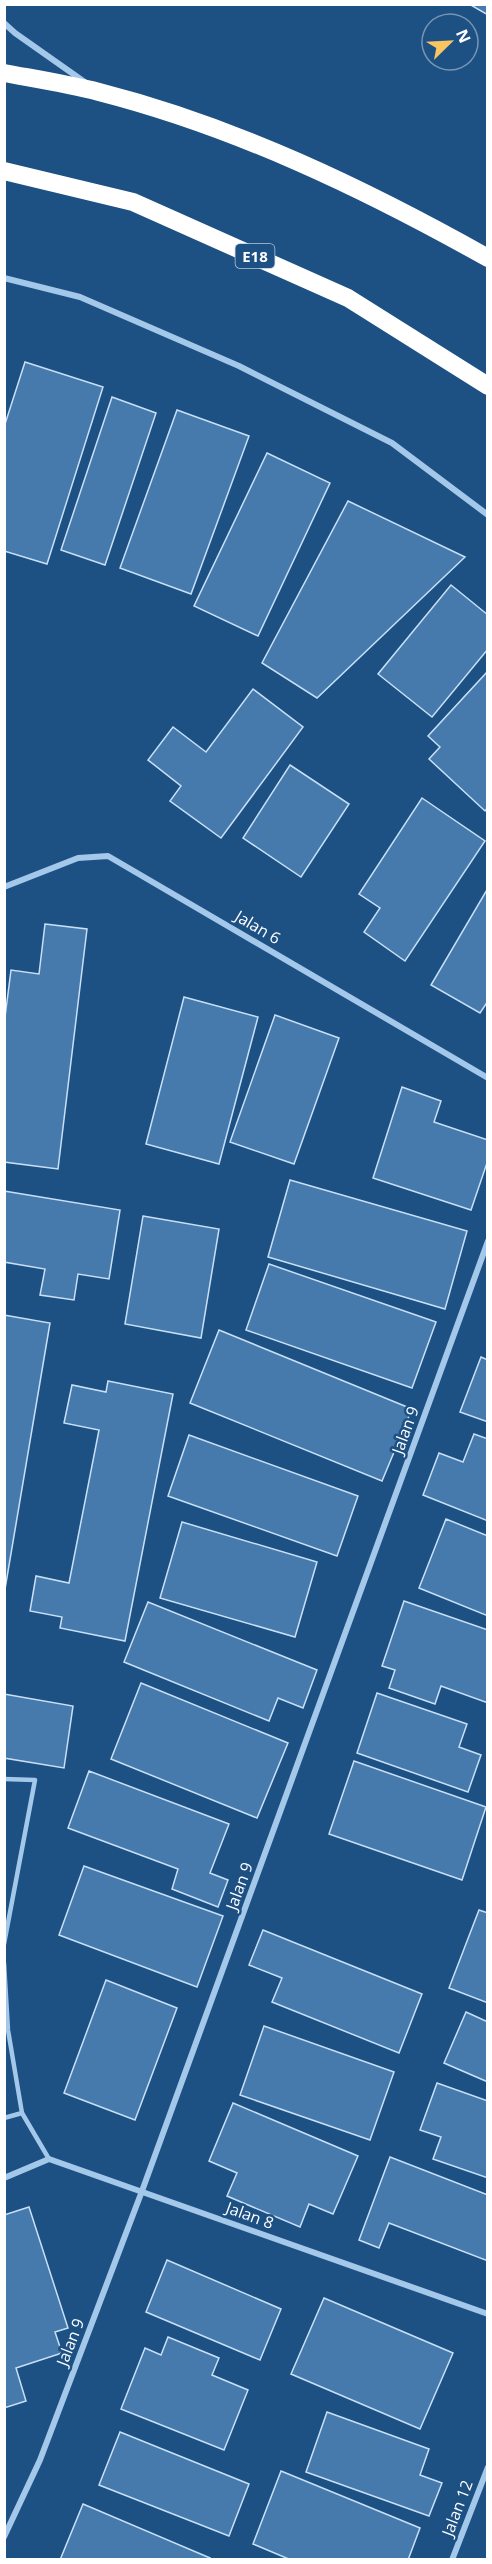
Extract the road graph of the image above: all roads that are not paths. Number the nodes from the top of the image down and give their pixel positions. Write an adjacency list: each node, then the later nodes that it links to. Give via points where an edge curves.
1 (4, 22): 3 (street)
2 (4, 73): 3 (highway)
3 (99, 92): 5 (highway, via 270,148 406,212)
4 (4, 171): 7 (highway, E18, via 133,202 165,216 348,298)
5 (488, 258)
6 (4, 278): 8 (street, via 80,297 239,366 392,443)
7 (488, 386)
8 (488, 515)
9 (4, 887): 10 (street, Jalan 6, via 78,858 108,856)
10 (488, 1078)
11 (488, 1241): 19 (street, Jalan 9)
12 (4, 1779): 13 (lane, via 35,1780)
13 (4, 1944)
14 (4, 1963): 15 (lane, via 8,2030)
15 (22, 2113): 16 (lane); 17 (lane)
16 (4, 2118)
17 (49, 2159): 18 (street); 19 (street, Jalan 8)
18 (4, 2178)
19 (142, 2191): 20 (street, Jalan 8); 22 (street, Jalan 9, via 40,2460)
20 (488, 2314)
21 (488, 2467): 23 (street, Jalan 12)
22 (4, 2536)
23 (452, 2559)

